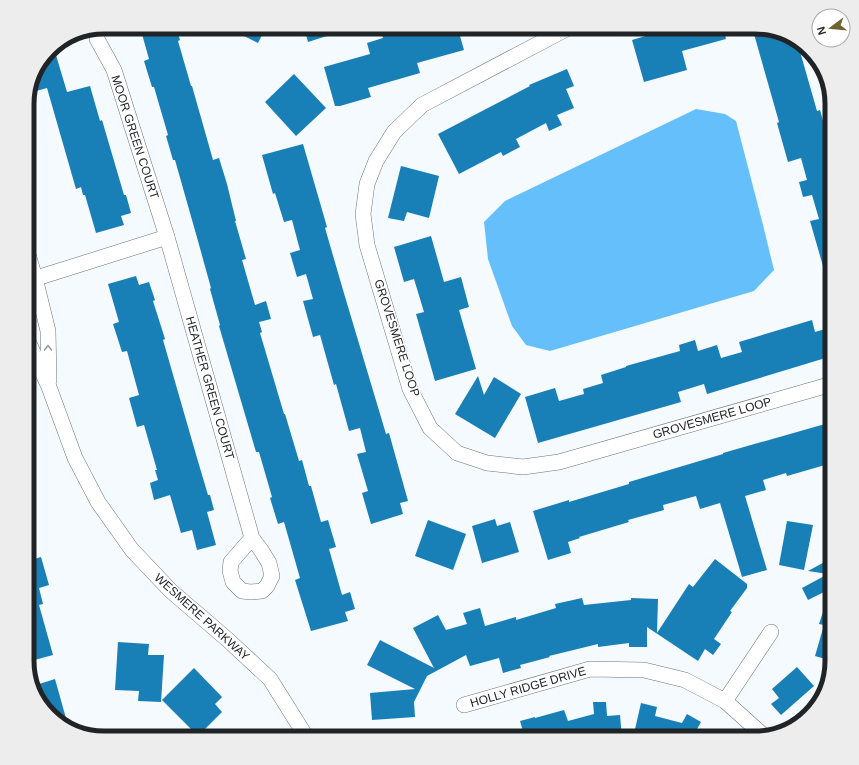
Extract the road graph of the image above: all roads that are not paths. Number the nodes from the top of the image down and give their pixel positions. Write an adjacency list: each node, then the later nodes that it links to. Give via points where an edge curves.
1 (557, 34): 7 (street, GROVESMERE LOOP, via 422,105 394,132 376,161 368,184 363,214 367,245 410,389 430,428 457,453 487,463 523,467 559,462)
2 (97, 39): 3 (street, MOOR GREEN COURT, via 114,70)
3 (168, 237): 4 (street); 9 (street, HEATHER GREEN COURT)
4 (34, 279)
5 (34, 289): 8 (street, WESMERE PARKWAY, one-way to 5, via 48,331)
6 (34, 354): 8 (street, WESMERE PARKWAY)
7 (825, 386)
8 (49, 387): 13 (street, WESMERE PARKWAY, via 75,458 98,502 132,550 171,591 270,679)
9 (252, 538)
10 (771, 632): 11 (street)
11 (725, 701): 12 (street, HOLLY RIDGE DRIVE, via 685,680 644,670 590,669); 14 (street, HOLLY RIDGE DRIVE)
12 (464, 705)
13 (303, 731)
14 (758, 731)

